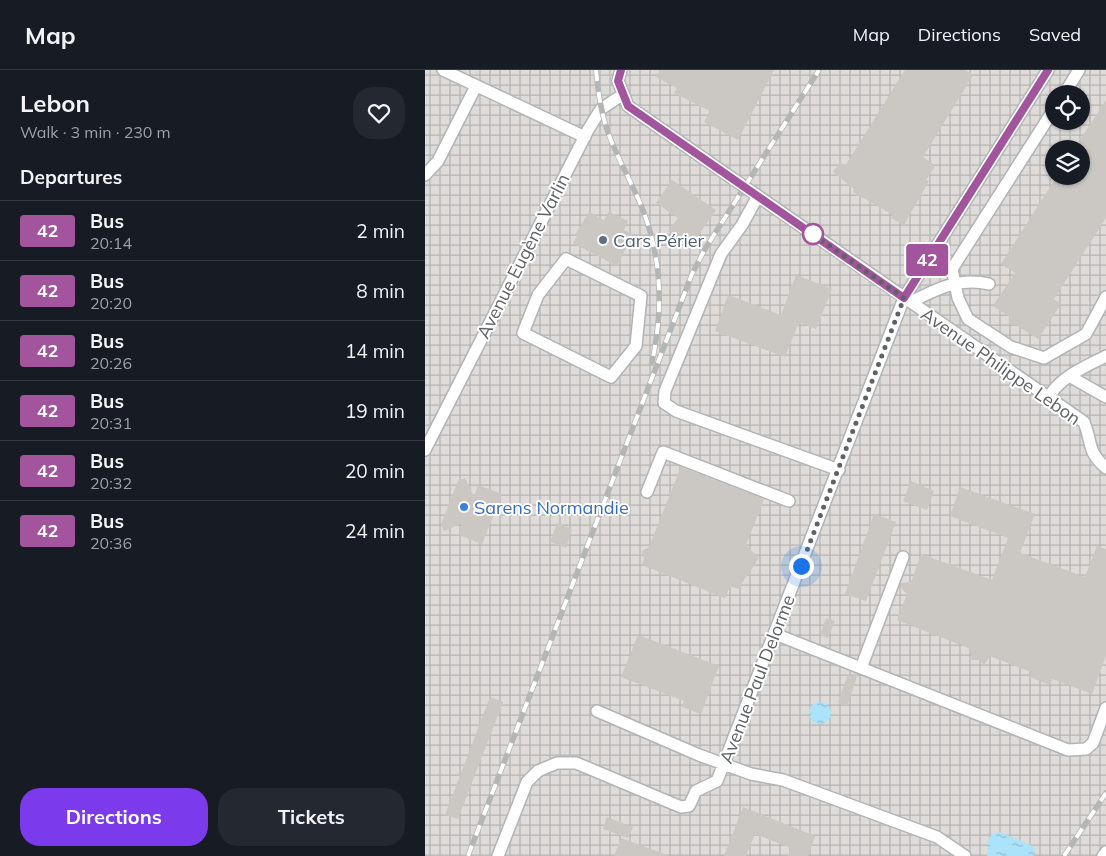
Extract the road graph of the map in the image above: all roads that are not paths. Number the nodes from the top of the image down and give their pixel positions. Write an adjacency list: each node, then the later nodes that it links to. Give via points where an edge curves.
1 (443, 70): 6 (street)
2 (621, 70): 7 (street, via 618,81)
3 (1048, 70): 16 (street, Avenue Paul Delorme)
4 (1079, 70): 5 (street)
5 (1070, 85)
6 (476, 86): 9 (street); 10 (street, via 438,161)
7 (622, 94): 9 (street, Avenue Eugène Varlin, via 601,109); 11 (street, Avenue Philippe Lebon, via 628,106)
8 (1045, 124): 13 (street, via 952,269)
9 (585, 137): 21 (street, Avenue Eugène Varlin)
10 (425, 175)
11 (758, 196): 16 (street, Avenue Philippe Lebon); 23 (street, via 721,254 665,391 664,403 676,411)
12 (566, 259): 12 (street, via 641,296 636,346 611,377 523,333 538,295)
13 (955, 283): 14 (street, via 975,281); 15 (street, via 968,319 1011,347 1044,358 1086,334); 16 (street)
14 (989, 284)
15 (1106, 297)
16 (908, 300): 20 (street, Avenue Philippe Lebon); 23 (street, Avenue Paul Delorme)
17 (1106, 356): 18 (street)
18 (1069, 376): 19 (street); 20 (street, via 1055,387)
19 (1106, 397)
20 (1048, 398): 22 (street, Avenue Philippe Lebon, via 1084,422 1089,446 1095,458)
21 (425, 450)
22 (1106, 468)
23 (839, 470): 27 (street, Avenue Paul Delorme)
24 (647, 492): 25 (street, via 663,452)
25 (789, 501)
26 (903, 557): 28 (street)
27 (775, 634): 28 (street); 31 (street, Avenue Paul Delorme)
28 (861, 668): 29 (street, via 1069,750 1086,749 1093,743)
29 (1106, 708)
30 (597, 711): 31 (street)
31 (724, 764): 33 (street, Avenue Paul Delorme, via 717,781 695,791 689,806 681,807 576,763 549,765 527,782); 34 (street, via 764,778 783,780 937,836)
32 (1106, 852): 35 (street)
33 (498, 856)
34 (965, 856)
35 (1103, 856)

